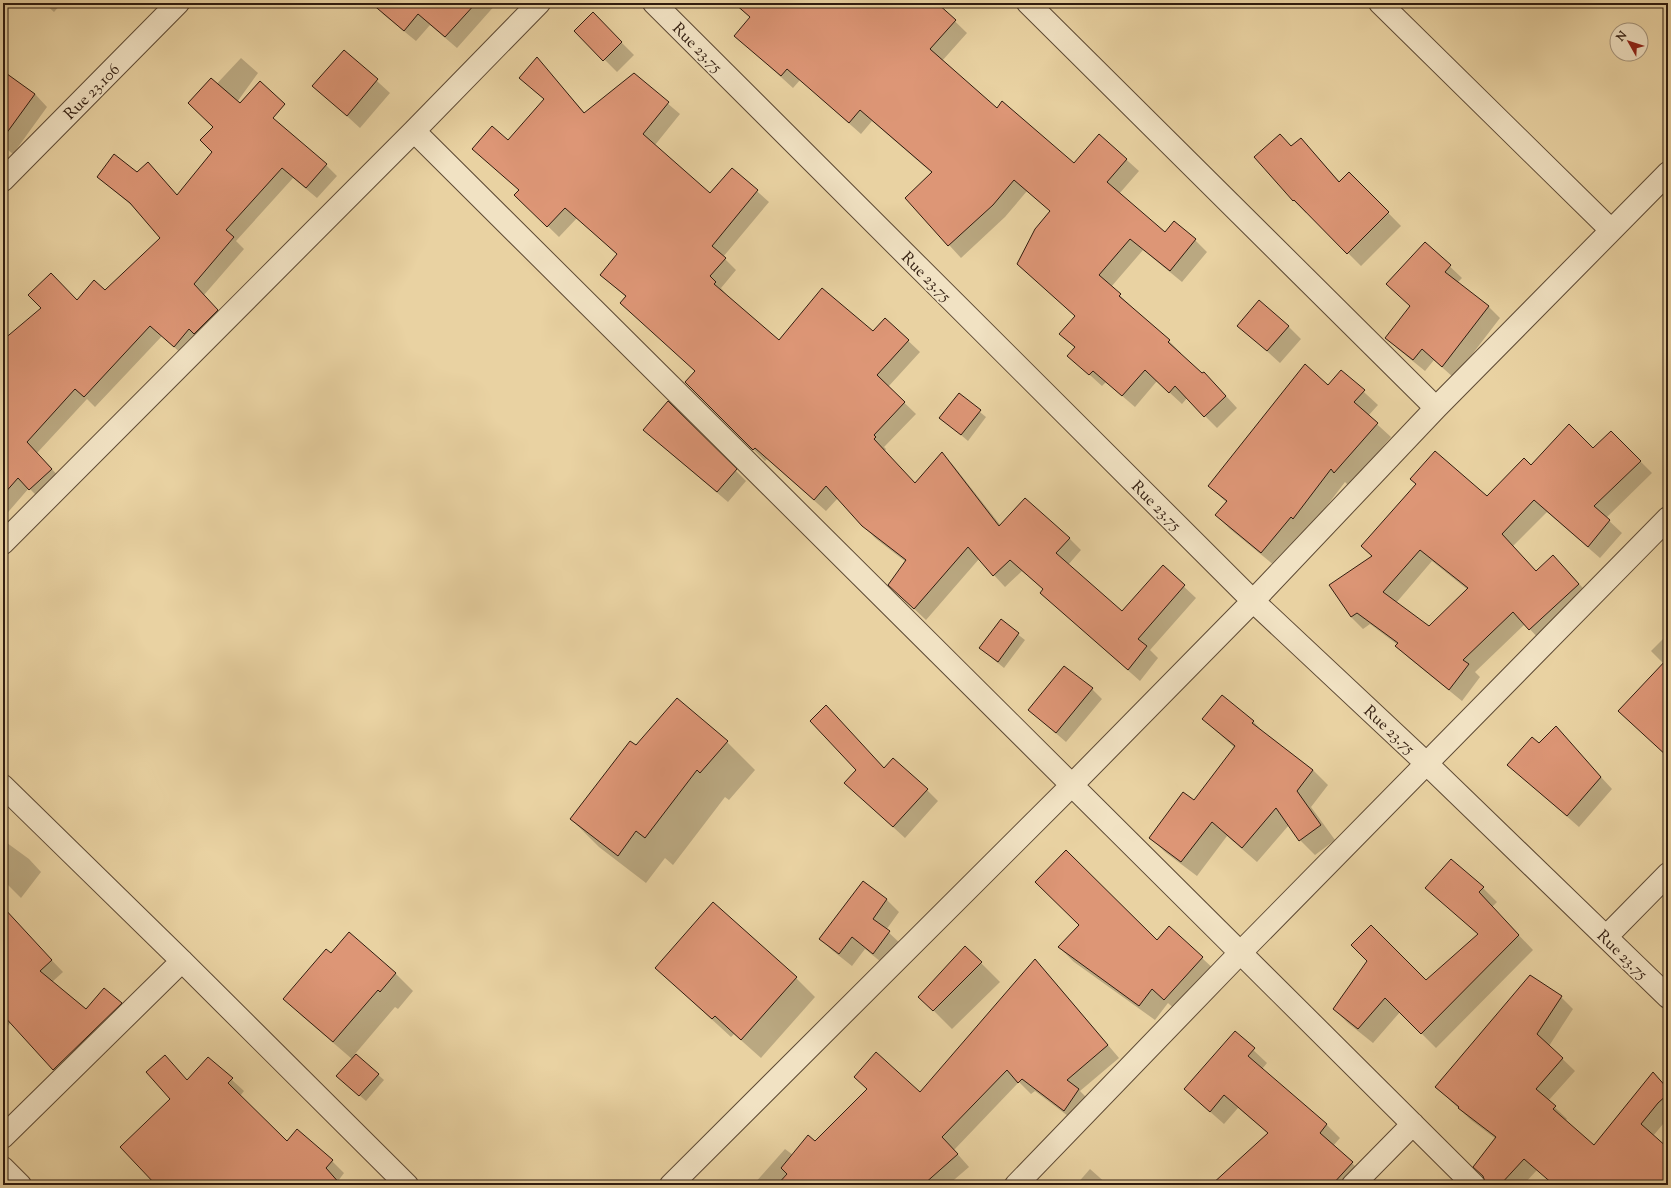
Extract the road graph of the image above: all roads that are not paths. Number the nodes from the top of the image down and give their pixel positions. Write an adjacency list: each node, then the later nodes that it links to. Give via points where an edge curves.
1 (178, 3): 8 (street, Rue 23.106)
2 (539, 3): 6 (street)
3 (654, 3): 13 (street, Rue 23.75)
4 (1028, 3): 10 (street)
5 (1380, 3): 9 (street)
6 (414, 132): 12 (street); 16 (street)
7 (1668, 173): 9 (street)
8 (4, 178)
9 (1611, 230): 10 (street)
10 (1436, 408): 13 (street)
11 (1668, 518): 14 (street)
12 (3, 543)
13 (1253, 601): 14 (street, Rue 23.75); 16 (street)
14 (1427, 764): 18 (street, Rue 23.75); 19 (street)
15 (3, 786): 20 (street)
16 (1071, 786): 19 (street); 27 (street)
17 (1668, 874): 18 (street)
18 (1606, 937): 21 (street, Rue 23.75)
19 (1241, 952): 22 (street); 28 (street)
20 (182, 961): 23 (street); 26 (street)
21 (1668, 997)
22 (1413, 1124): 29 (street); 30 (street)
23 (3, 1137)
24 (3, 1168): 25 (street)
25 (20, 1185)
26 (407, 1185)
27 (671, 1185)
28 (1016, 1185)
29 (1353, 1185)
30 (1474, 1185)

